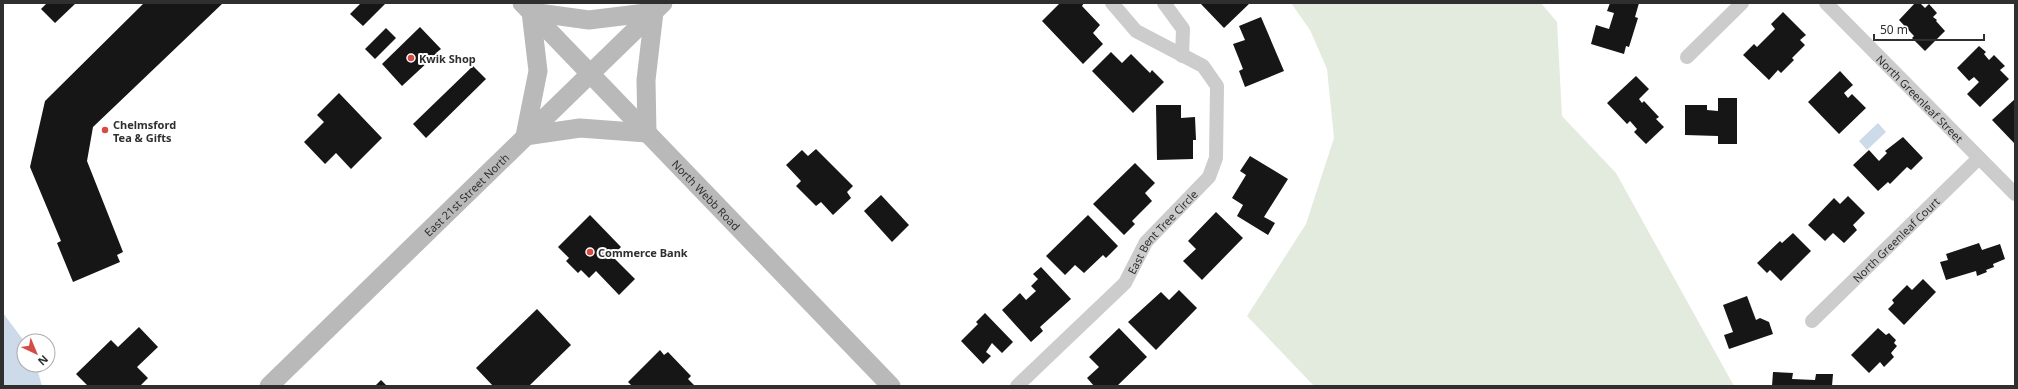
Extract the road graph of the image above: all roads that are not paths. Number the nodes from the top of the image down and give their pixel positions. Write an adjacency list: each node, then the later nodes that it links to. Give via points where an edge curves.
1 (1112, 3): 7 (street, East Bent Tree Circle, via 1136,31)
2 (1164, 3): 7 (street, via 1183,29)
3 (1742, 3): 8 (street)
4 (1826, 3): 12 (street, North Greenleaf Street)
5 (526, 8): 6 (main road, via 589,20); 9 (main road, North Webb Road); 11 (main road, via 538,71)
6 (658, 8): 9 (main road, East 21st Street North); 10 (main road, via 646,80)
7 (1182, 56): 17 (street, East Bent Tree Circle, via 1203,66 1217,86 1216,158 1209,177 1146,242 1125,283)
8 (1687, 56)
9 (590, 74): 10 (main road, North Webb Road); 11 (main road, East 21st Street North)
10 (647, 133): 11 (main road, via 580,128); 16 (main road, North Webb Road)
11 (525, 136): 15 (main road, East 21st Street North)
12 (1979, 158): 13 (street, North Greenleaf Street); 14 (street, North Greenleaf Court)
13 (2015, 194)
14 (1812, 320)
15 (269, 386)
16 (891, 386)
17 (1017, 386)

